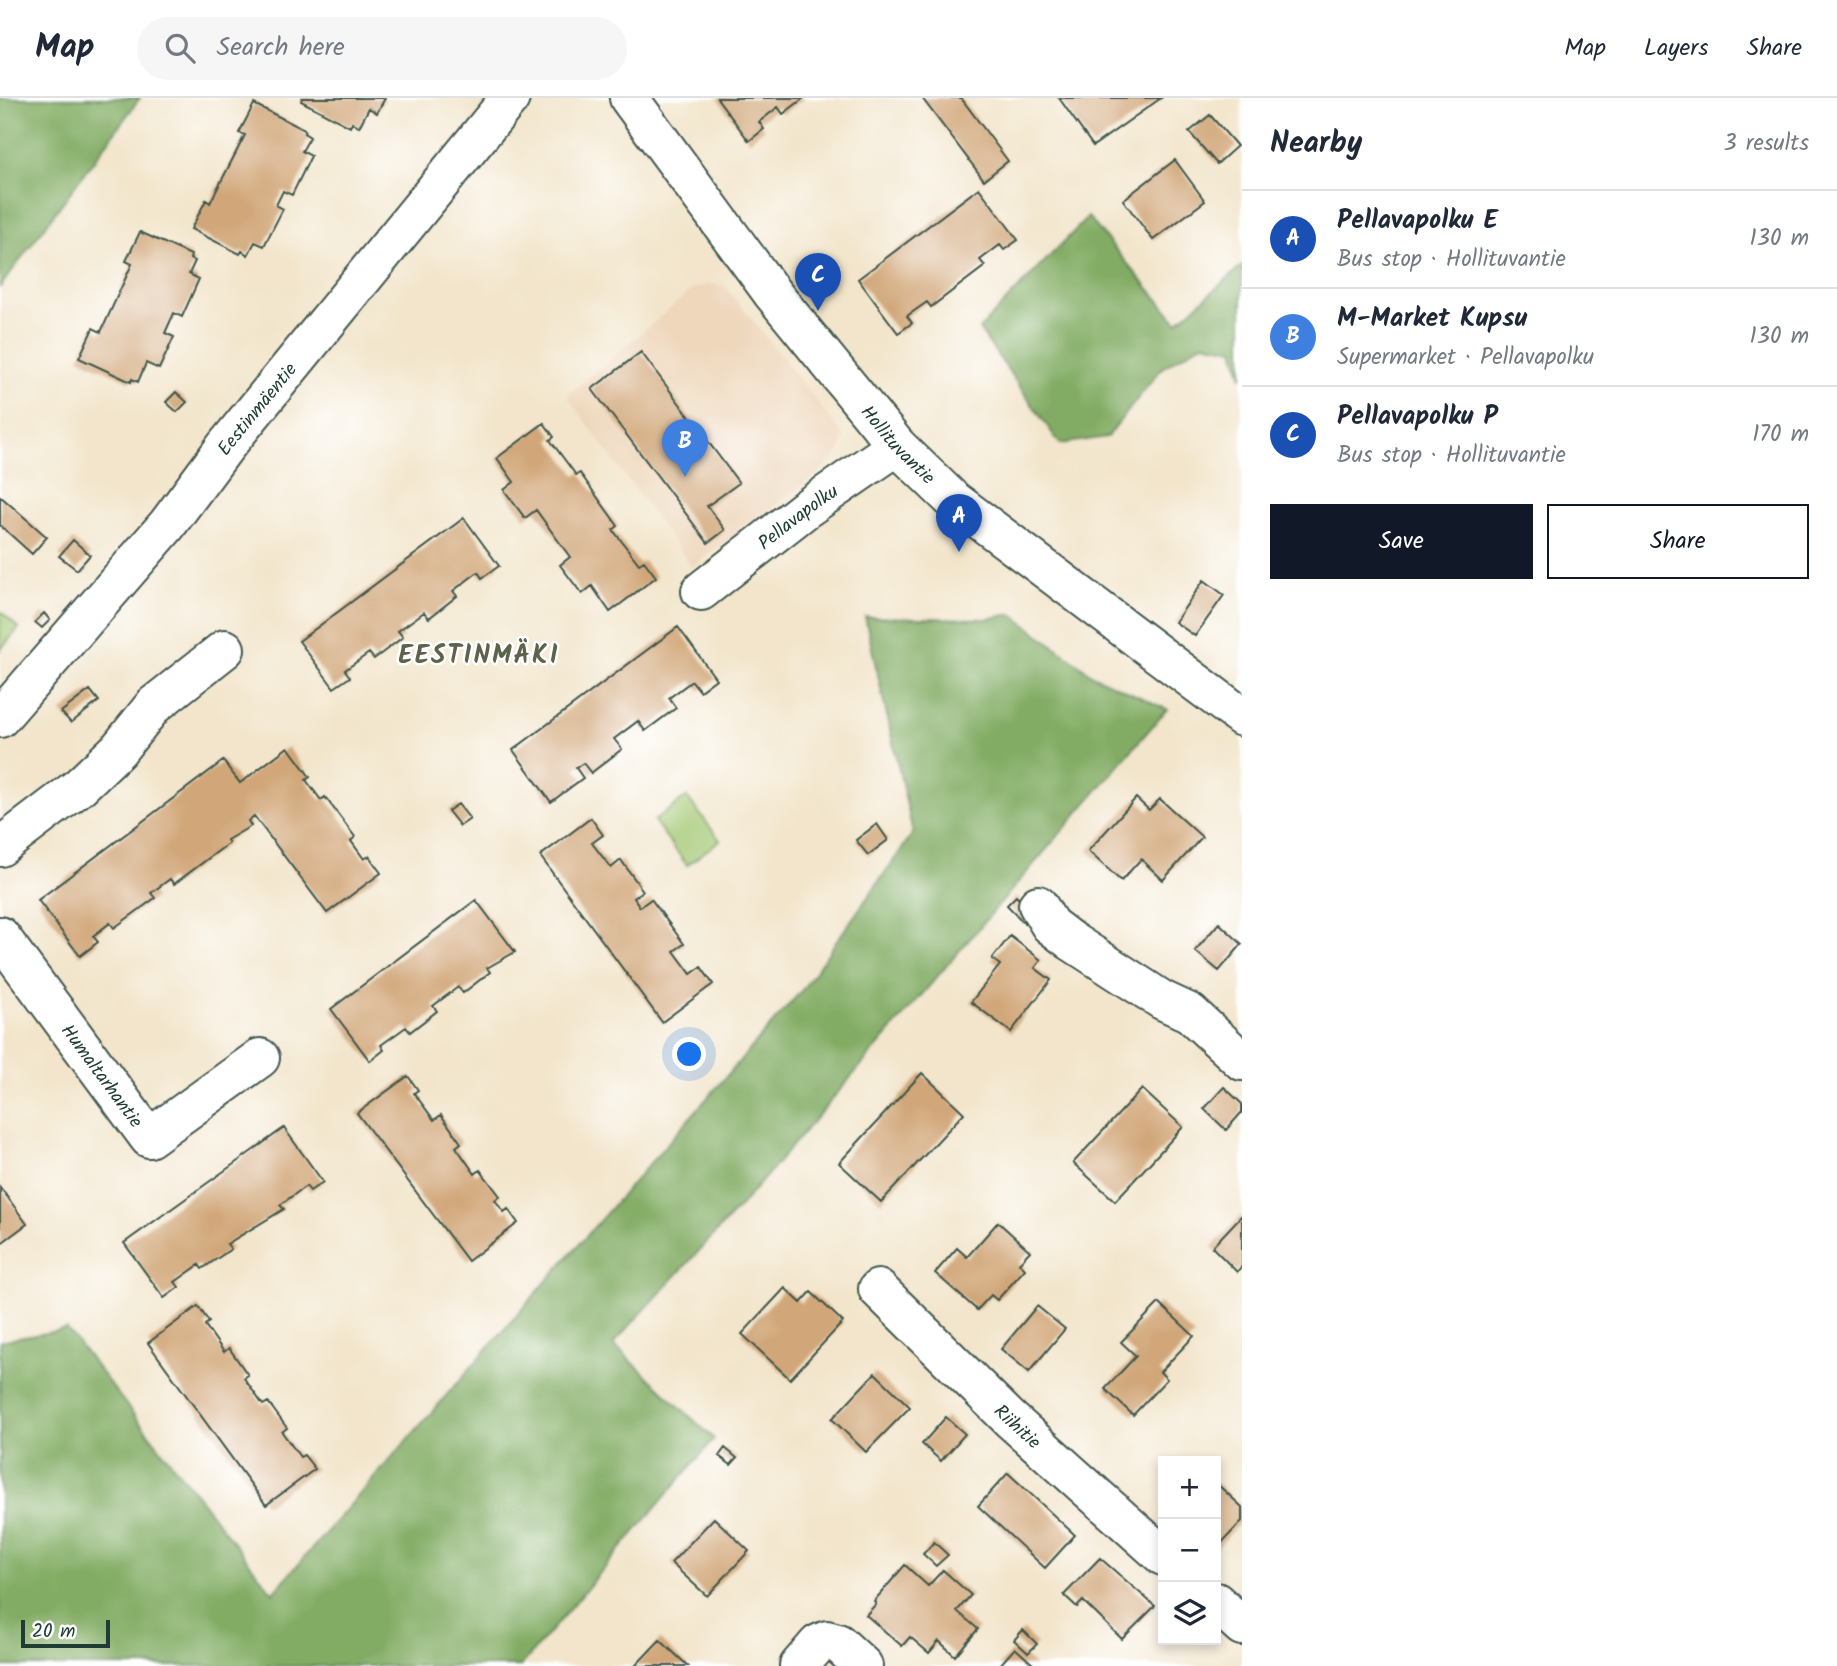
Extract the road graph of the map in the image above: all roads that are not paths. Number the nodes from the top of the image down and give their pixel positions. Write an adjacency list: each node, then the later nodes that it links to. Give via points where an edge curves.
1 (510, 98): 7 (street, Eestinmäentie, via 233,437 167,525)
2 (629, 98): 3 (street, Hollituvantie, via 766,284)
3 (897, 446): 4 (street, Pellavapolku, via 807,508); 6 (street, Hollituvantie, via 951,499)
4 (701, 591)
5 (225, 649): 8 (street, via 154,705 118,750 79,787)
6 (1242, 717)
7 (0, 718)
8 (0, 847)
9 (1038, 905): 12 (street, via 1050,925 1162,1000 1190,1013)
10 (0, 936): 11 (street, Humaltarhantie, via 149,1138)
11 (260, 1058)
12 (1242, 1061)
13 (878, 1289): 14 (street, Riihitie, via 1010,1419)
14 (1158, 1552)
15 (1221, 1607): 16 (street)
16 (1242, 1626)
17 (799, 1666): 18 (street, via 827,1640 838,1643)
18 (863, 1666)

